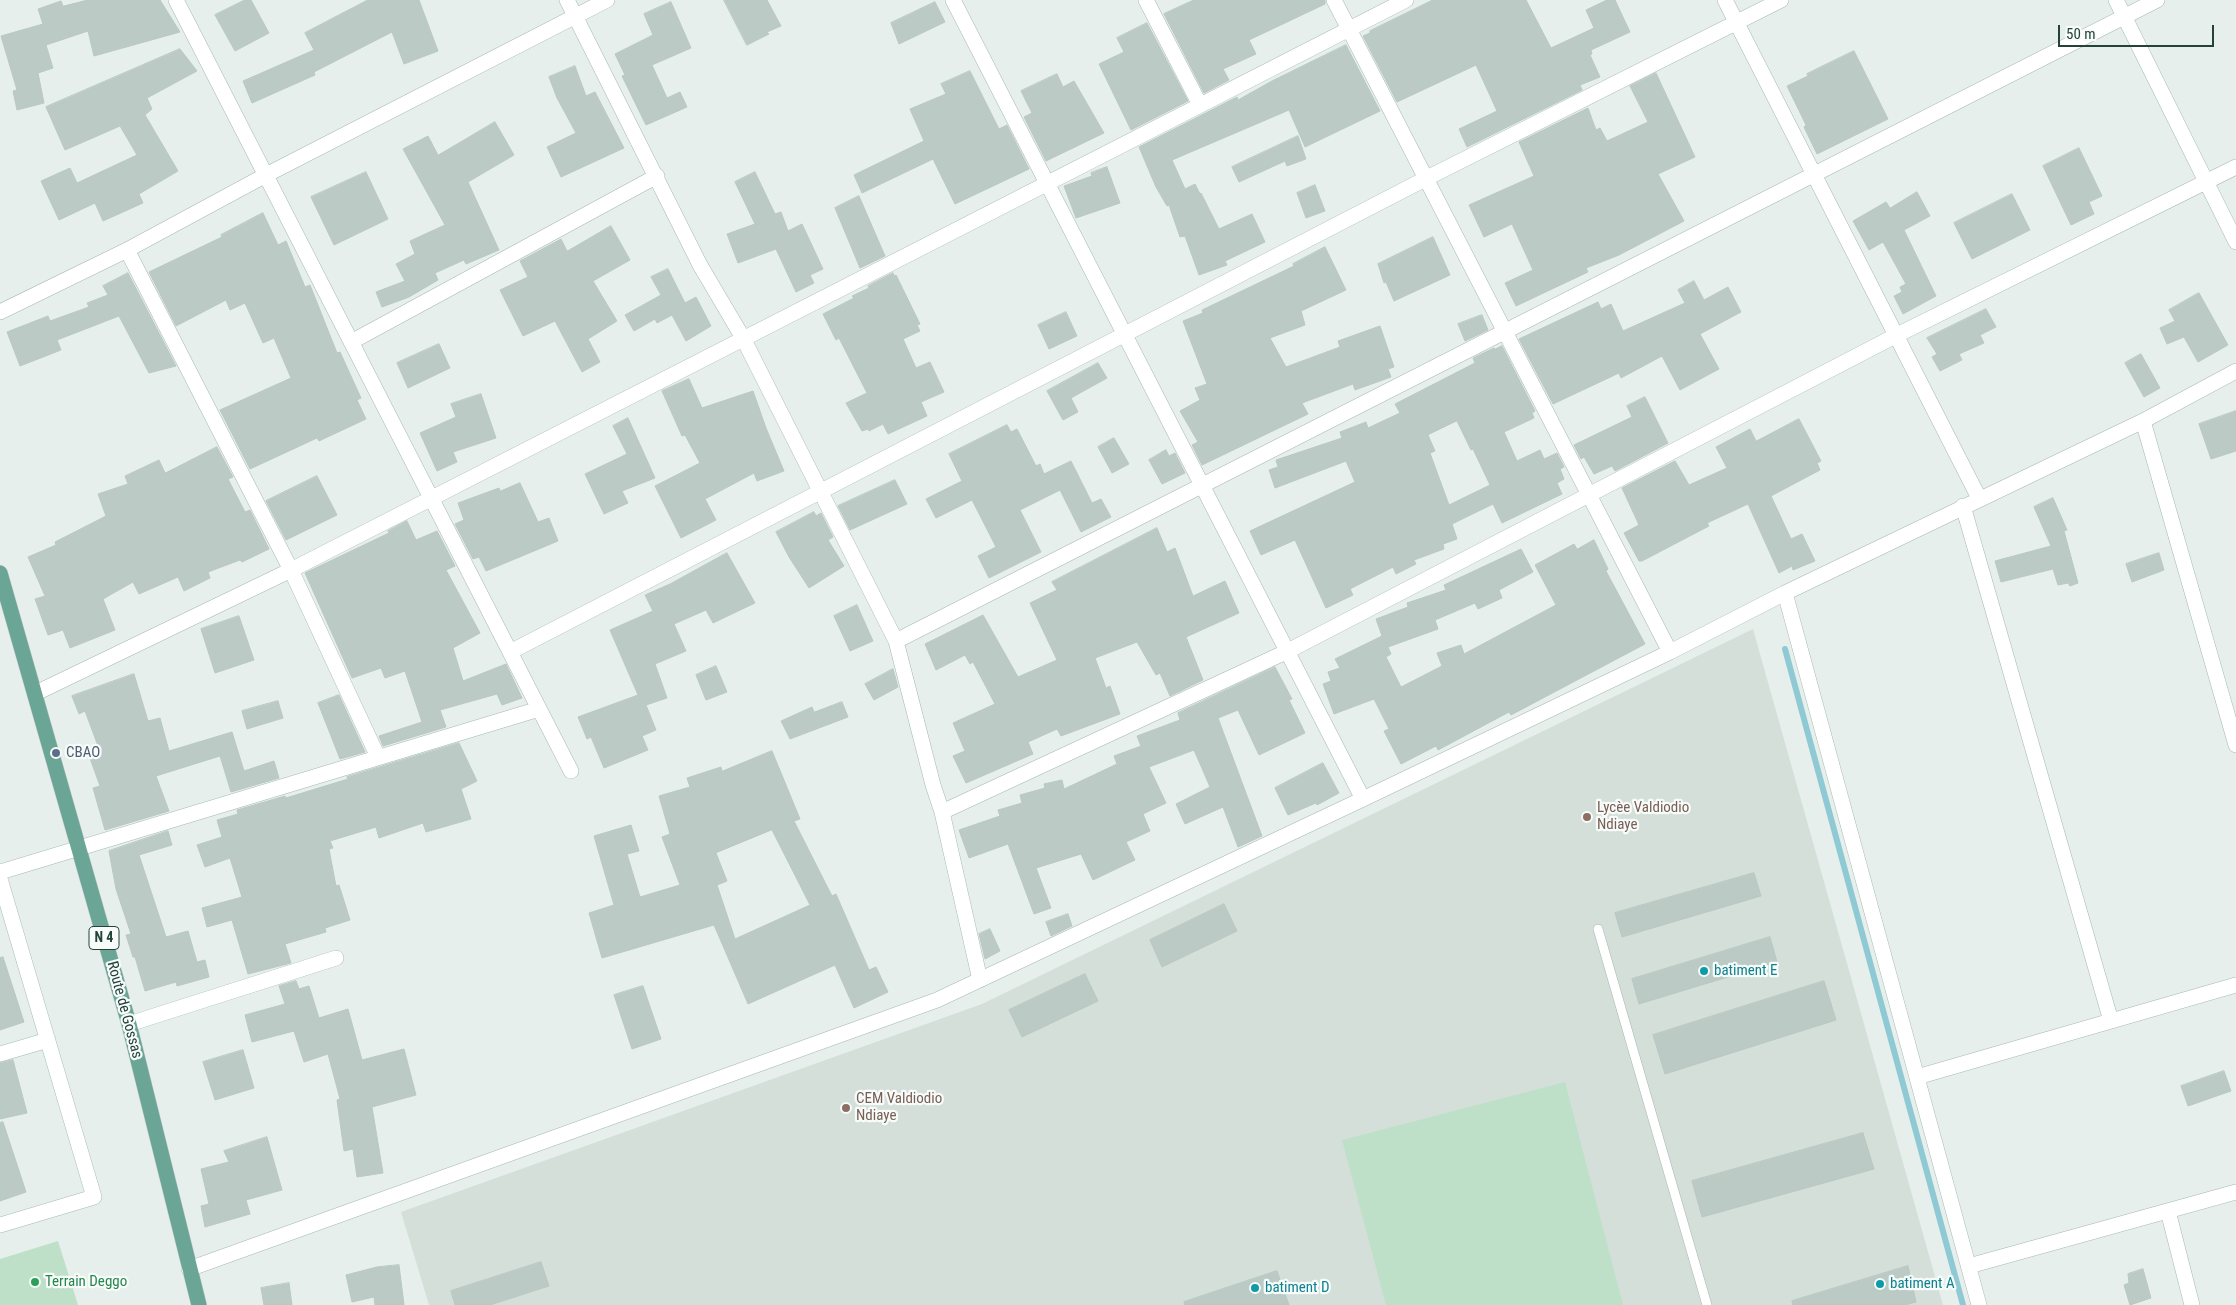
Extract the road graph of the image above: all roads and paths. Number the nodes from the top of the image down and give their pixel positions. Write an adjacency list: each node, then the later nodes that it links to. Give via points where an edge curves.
1 (176, 0): 19 (street)
2 (566, 0): 13 (street)
3 (607, 0): 13 (street)
4 (953, 0): 23 (street)
5 (1146, 0): 16 (street)
6 (1334, 0): 15 (street)
7 (1406, 0): 15 (street)
8 (1725, 0): 14 (street)
9 (1781, 0): 14 (street)
10 (2116, 0): 12 (street)
11 (2157, 0): 12 (street)
12 (2124, 16): 18 (street); 22 (street)
13 (576, 18): 19 (street); 20 (street)
14 (1736, 22): 18 (street); 21 (street)
15 (1349, 30): 16 (street); 21 (street)
16 (1200, 105): 23 (street)
17 (2236, 167): 22 (street)
18 (1814, 174): 27 (street); 29 (street)
19 (266, 175): 25 (street); 31 (street)
20 (657, 176): 30 (street, via 700,265); 31 (street)
21 (1427, 178): 27 (street); 28 (street)
22 (2207, 182): 24 (street); 29 (street)
23 (1048, 184): 28 (street); 30 (street)
24 (2236, 242)
25 (127, 250): 26 (street); 40 (street)
26 (0, 312)
27 (1506, 330): 34 (street); 36 (street)
28 (1124, 334): 34 (street); 35 (street)
29 (1897, 335): 36 (street); 38 (street)
30 (743, 338): 35 (street); 37 (street)
31 (351, 342): 37 (street)
32 (2236, 371): 33 (street)
33 (2143, 421): 38 (street); 49 (street)
34 (1202, 485): 43 (street); 44 (street)
35 (819, 492): 43 (street); 45 (street)
36 (1591, 495): 44 (street); 46 (street)
37 (432, 498): 40 (street); 45 (street)
38 (1980, 498): 39 (street)
39 (1963, 506): 42 (street); 61 (street)
40 (291, 570): 47 (street); 50 (street)
41 (0, 573): 47 (main road, Route de Gossas / N 4)
42 (1785, 593): 46 (street); 65 (street)
43 (896, 641): 53 (street)
44 (1288, 651): 52 (street); 53 (street)
45 (510, 652): 48 (street)
46 (1670, 652): 52 (street)
47 (36, 693): 54 (main road, Route de Gossas / N 4)
48 (539, 709): 50 (street); 51 (street)
49 (2236, 745)
50 (378, 757): 54 (street)
51 (571, 771)
52 (1363, 799): 59 (street)
53 (942, 812): 59 (street)
54 (78, 850): 55 (street); 62 (main road, Route de Gossas / N 4)
55 (0, 872)
56 (0, 879): 63 (street)
57 (1598, 929): 72 (lane)
58 (336, 958): 62 (street)
59 (980, 980): 70 (street, via 937,1000)
60 (2236, 986): 61 (street)
61 (2111, 1021): 65 (street)
62 (129, 1024): 70 (main road, Route de Gossas / N 4)
63 (48, 1040): 64 (street); 68 (street, via 94,1197)
64 (0, 1054)
65 (1916, 1078): 69 (street)
66 (2236, 1192): 67 (street)
67 (2168, 1211): 69 (street); 74 (street)
68 (0, 1225)
69 (1969, 1266): 73 (street)
70 (189, 1269): 71 (main road, Route de Gossas / N 4)
71 (199, 1305)
72 (1707, 1305)
73 (1979, 1305)
74 (2192, 1305)

